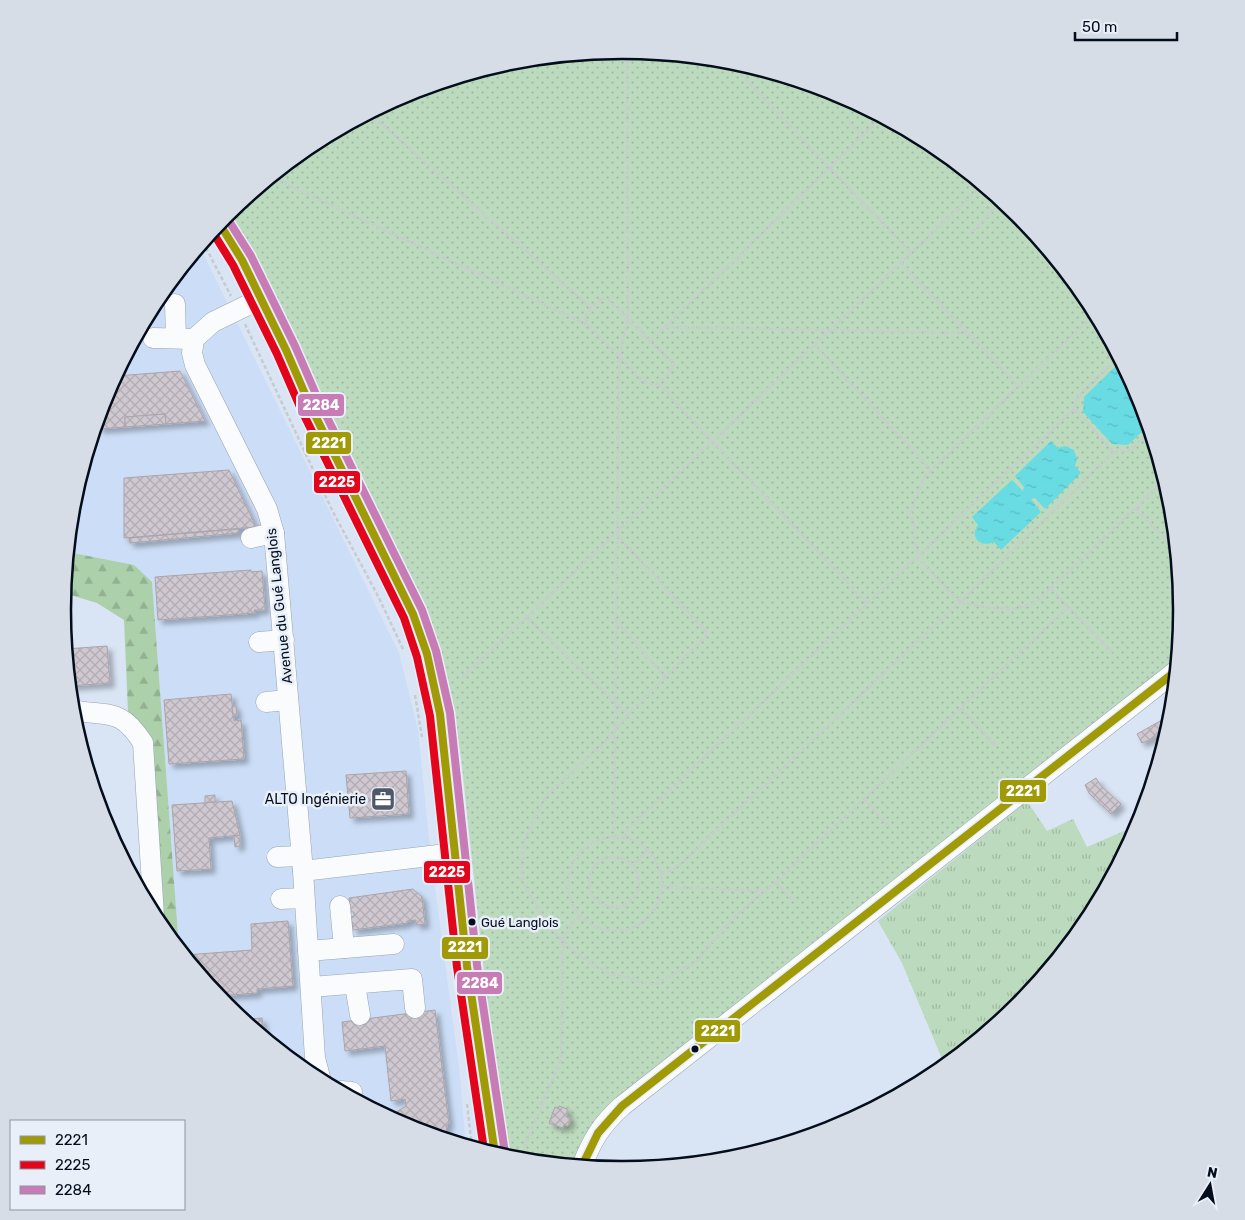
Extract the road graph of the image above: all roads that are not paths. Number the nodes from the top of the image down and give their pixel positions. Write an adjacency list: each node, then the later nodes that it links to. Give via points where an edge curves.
1 (219, 235): 7 (main road, via 242,260)
2 (217, 237): 4 (main road)
3 (175, 304): 6 (street, Avenue du Gué Langlois)
4 (245, 306): 6 (street); 7 (main road)
5 (153, 338): 6 (street)
6 (185, 339): 8 (street, Avenue du Gué Langlois, via 267,509)
7 (309, 403): 16 (main road, via 413,614 427,654 440,714)
8 (274, 533): 9 (street); 10 (street, Avenue du Gué Langlois)
9 (251, 538)
10 (284, 640): 11 (street); 13 (street, Avenue du Gué Langlois)
11 (259, 642)
12 (1170, 676): 32 (street, via 622,1106 604,1123)
13 (288, 700): 14 (street); 18 (street, Avenue du Gué Langlois)
14 (266, 702)
15 (81, 711): 19 (street, via 111,714 126,721 143,743)
16 (454, 853): 18 (street); 31 (main road)
17 (277, 857): 18 (street)
18 (302, 863): 20 (street, Avenue du Gué Langlois)
19 (153, 898)
20 (304, 898): 21 (street); 25 (street, Avenue du Gué Langlois)
21 (281, 899)
22 (340, 906): 24 (street)
23 (394, 944): 24 (street)
24 (344, 948): 25 (street)
25 (308, 951): 27 (street, Avenue du Gué Langlois)
26 (355, 985): 27 (street); 28 (street, via 412,979); 29 (street)
27 (311, 987): 30 (street, Avenue du Gué Langlois)
28 (415, 1008)
29 (360, 1015)
30 (318, 1069)
31 (487, 1144)
32 (585, 1160)

